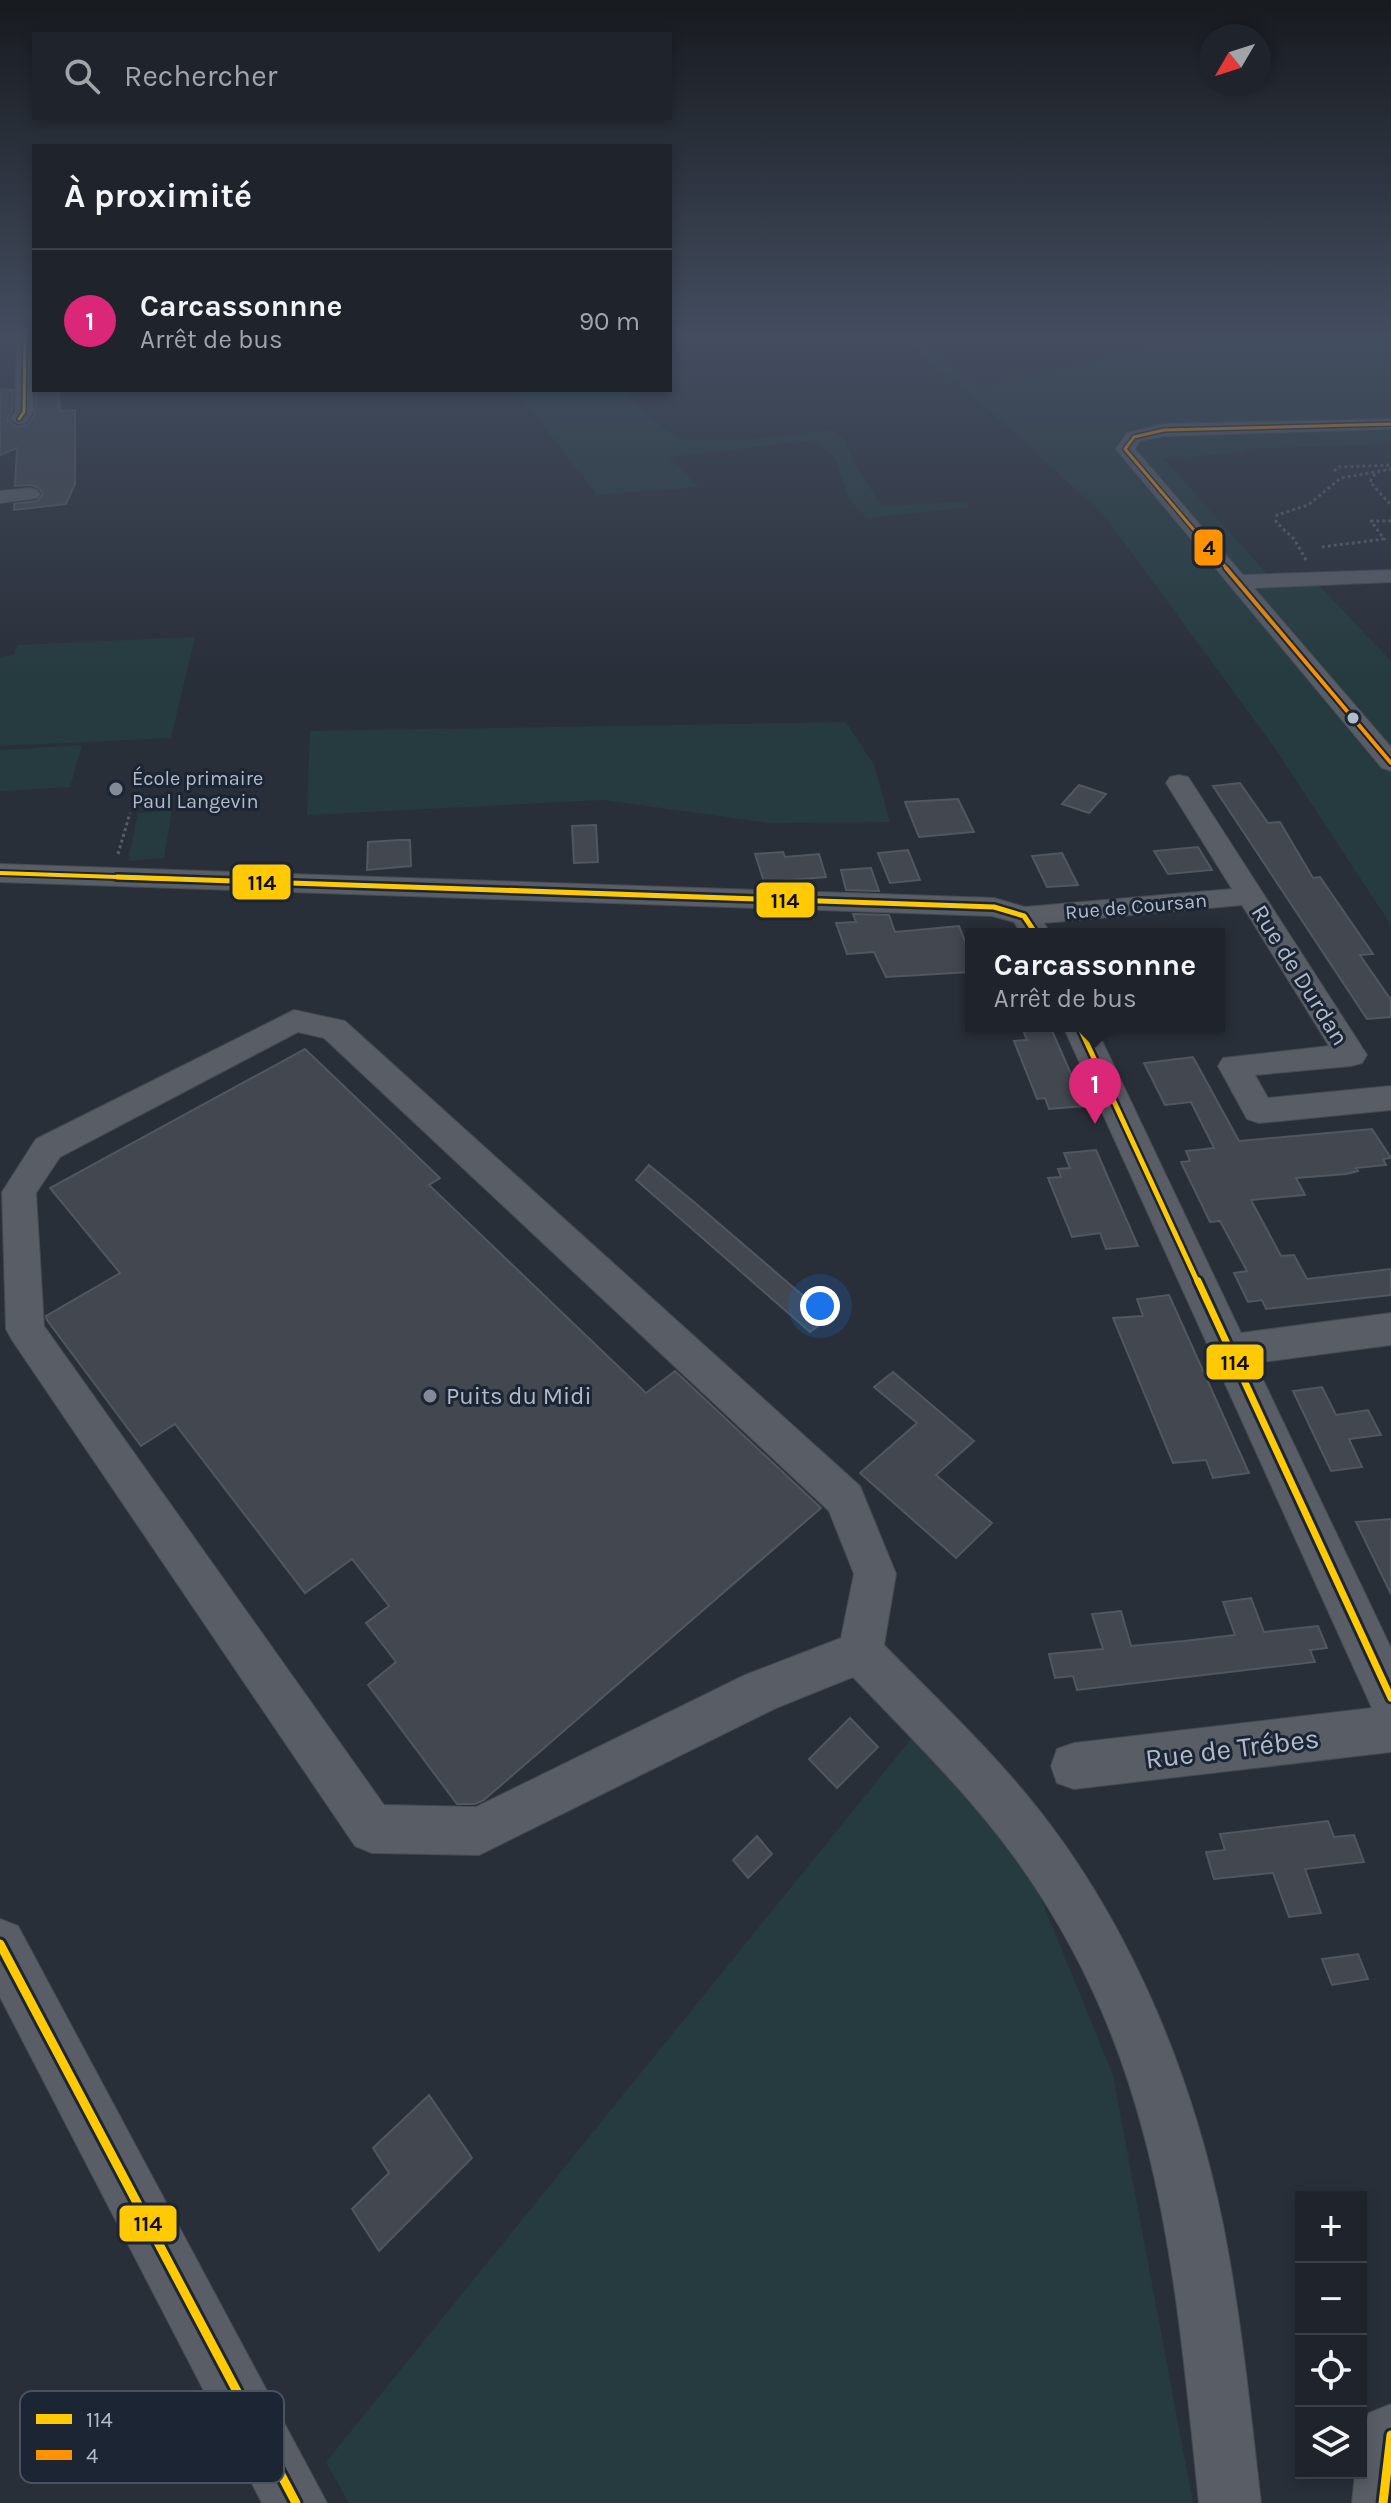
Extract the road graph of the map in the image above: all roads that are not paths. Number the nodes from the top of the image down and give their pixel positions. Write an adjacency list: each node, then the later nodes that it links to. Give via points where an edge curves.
1 (1125, 450): 5 (street)
2 (30, 494): 3 (street)
3 (0, 497)
4 (1391, 576): 5 (street)
5 (1236, 582): 6 (street)
6 (1391, 763)
7 (1179, 783): 9 (street, Rue de Durdan)
8 (0, 873): 10 (street, Rue de Coursan, via 994,907)
9 (1249, 896): 10 (street, Rue de Coursan); 12 (street, Rue de Durdan)
10 (1030, 925)
11 (1082, 1032): 15 (street)
12 (1351, 1055): 13 (street, Rue de Durdan); 13 (street, Rue de Durdan, via 1234,1066 1259,1111)
13 (1385, 1099)
14 (1391, 1329): 15 (street)
15 (1230, 1350): 17 (street)
16 (860, 1652): 16 (street, via 875,1574 845,1499 334,1029 294,1021 48,1148 19,1192 25,1329 372,1829 479,1831 761,1691); 25 (street, via 1028,1836 1077,1912 1117,1990 1150,2069 1185,2181)
17 (1391, 1698)
18 (1391, 1729): 19 (street, Rue de Trébes)
19 (1074, 1766)
20 (0, 1944): 21 (street)
21 (237, 2391)
22 (1391, 2435): 26 (street)
23 (284, 2480): 24 (street)
24 (296, 2503)
25 (1230, 2503)
26 (1383, 2503)

